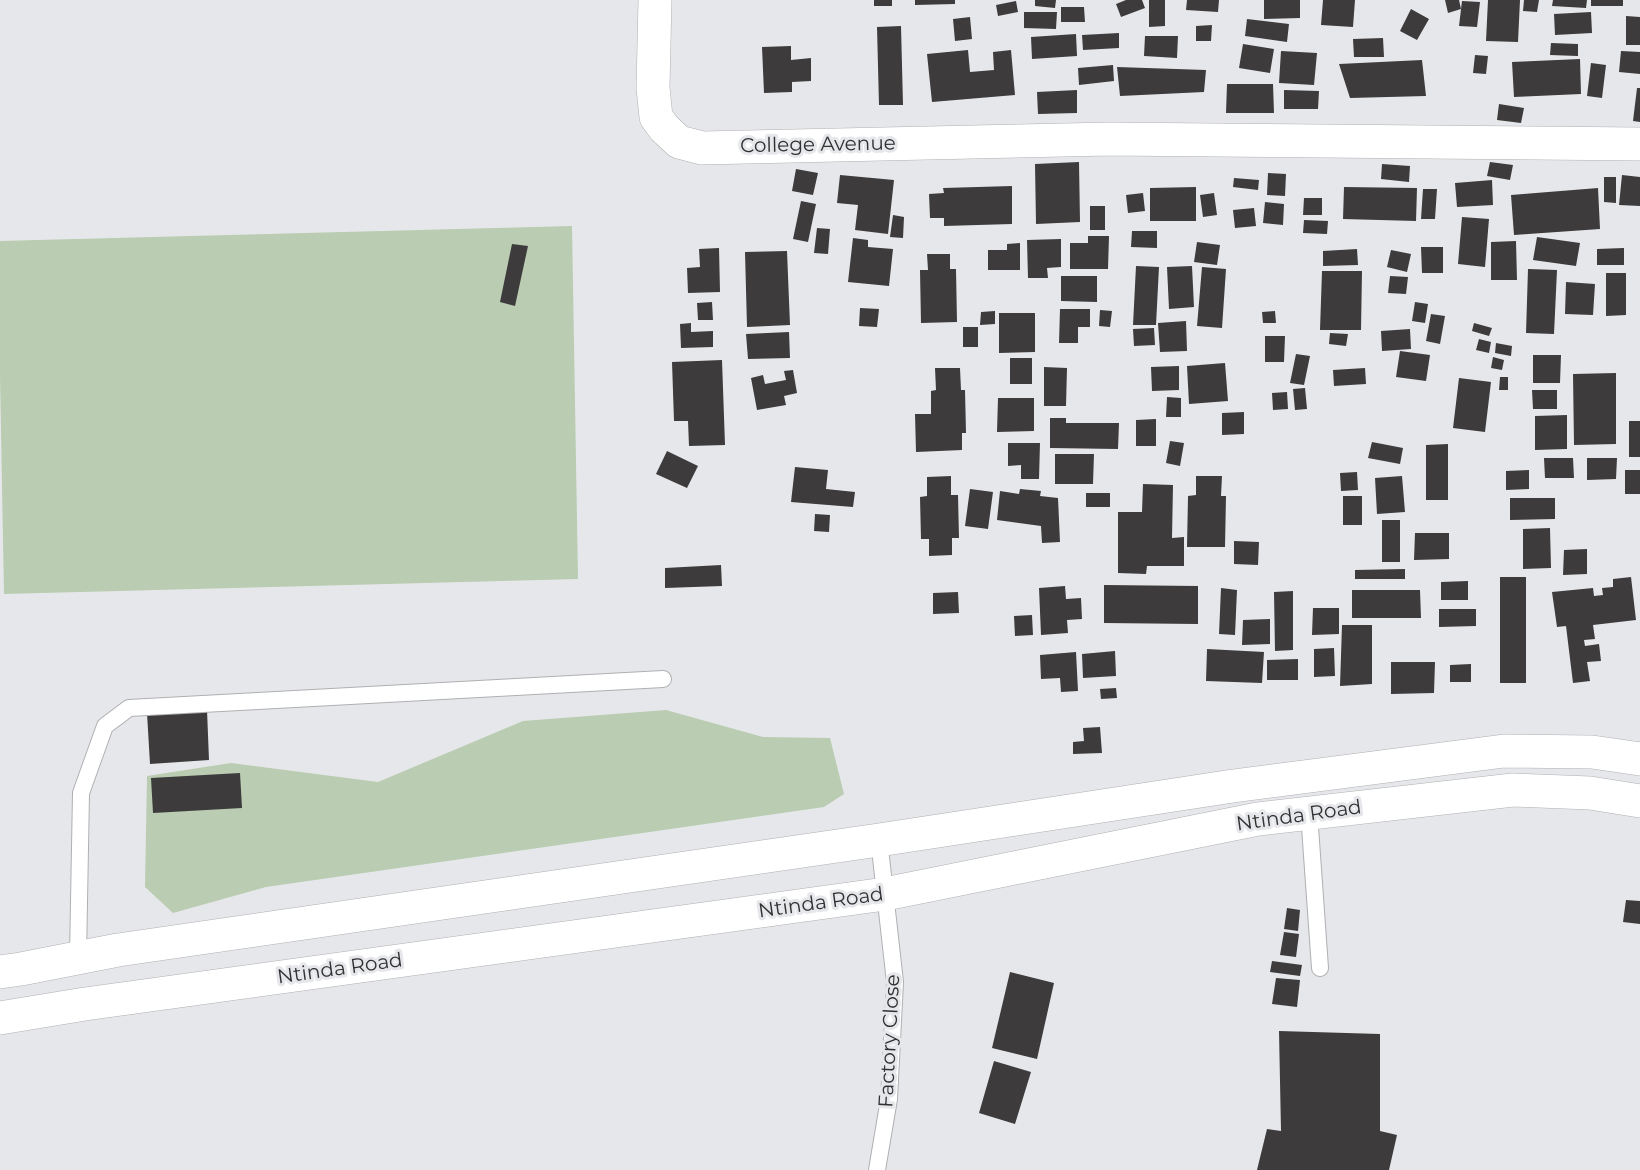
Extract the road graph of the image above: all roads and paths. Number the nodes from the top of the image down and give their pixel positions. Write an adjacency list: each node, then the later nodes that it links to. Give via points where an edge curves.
1 (655, 0): 2 (main road, College Avenue, via 656,117 679,142 702,148 1109,139)
2 (1640, 144)
3 (663, 679): 9 (lane, via 129,708 105,726 81,793)
4 (1640, 759): 7 (main road, Ntinda Road, via 1592,752 1504,751 1233,786)
5 (1640, 801): 6 (main road, Ntinda Road, via 1590,793 1513,790)
6 (1309, 813): 8 (main road, Ntinda Road, via 1258,819); 10 (lane)
7 (879, 840): 8 (lane, Factory Close); 9 (main road, Ntinda Road)
8 (885, 894): 12 (main road, Ntinda Road); 13 (lane, Factory Close, via 895,982 890,1099)
9 (78, 957): 11 (main road, Ntinda Road)
10 (1320, 968)
11 (0, 972)
12 (0, 1018)
13 (877, 1170)

